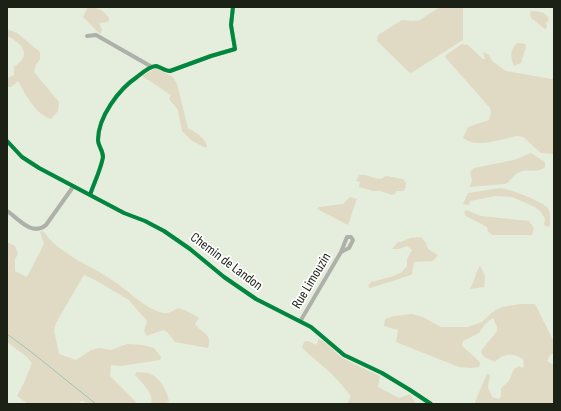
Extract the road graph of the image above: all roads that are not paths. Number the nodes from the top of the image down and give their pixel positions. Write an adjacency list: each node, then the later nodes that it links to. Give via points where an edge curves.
1 (233, 7): 3 (street, via 234,49 170,71 157,66)
2 (88, 36): 3 (street, via 96,35)
3 (152, 67): 6 (street, via 131,81 105,112 98,140 103,158)
4 (7, 140): 5 (street, Chemin de Landon, via 22,157)
5 (73, 187): 6 (street, Chemin de Landon); 7 (street, via 46,225 40,229 31,228)
6 (90, 195): 9 (street, Chemin de Landon, via 158,228 190,248 224,277 256,299)
7 (7, 211)
8 (341, 252): 9 (street, Rue Limouzin)
9 (301, 320): 10 (street, Chemin de Landon, via 344,355 382,373)
10 (431, 404)

